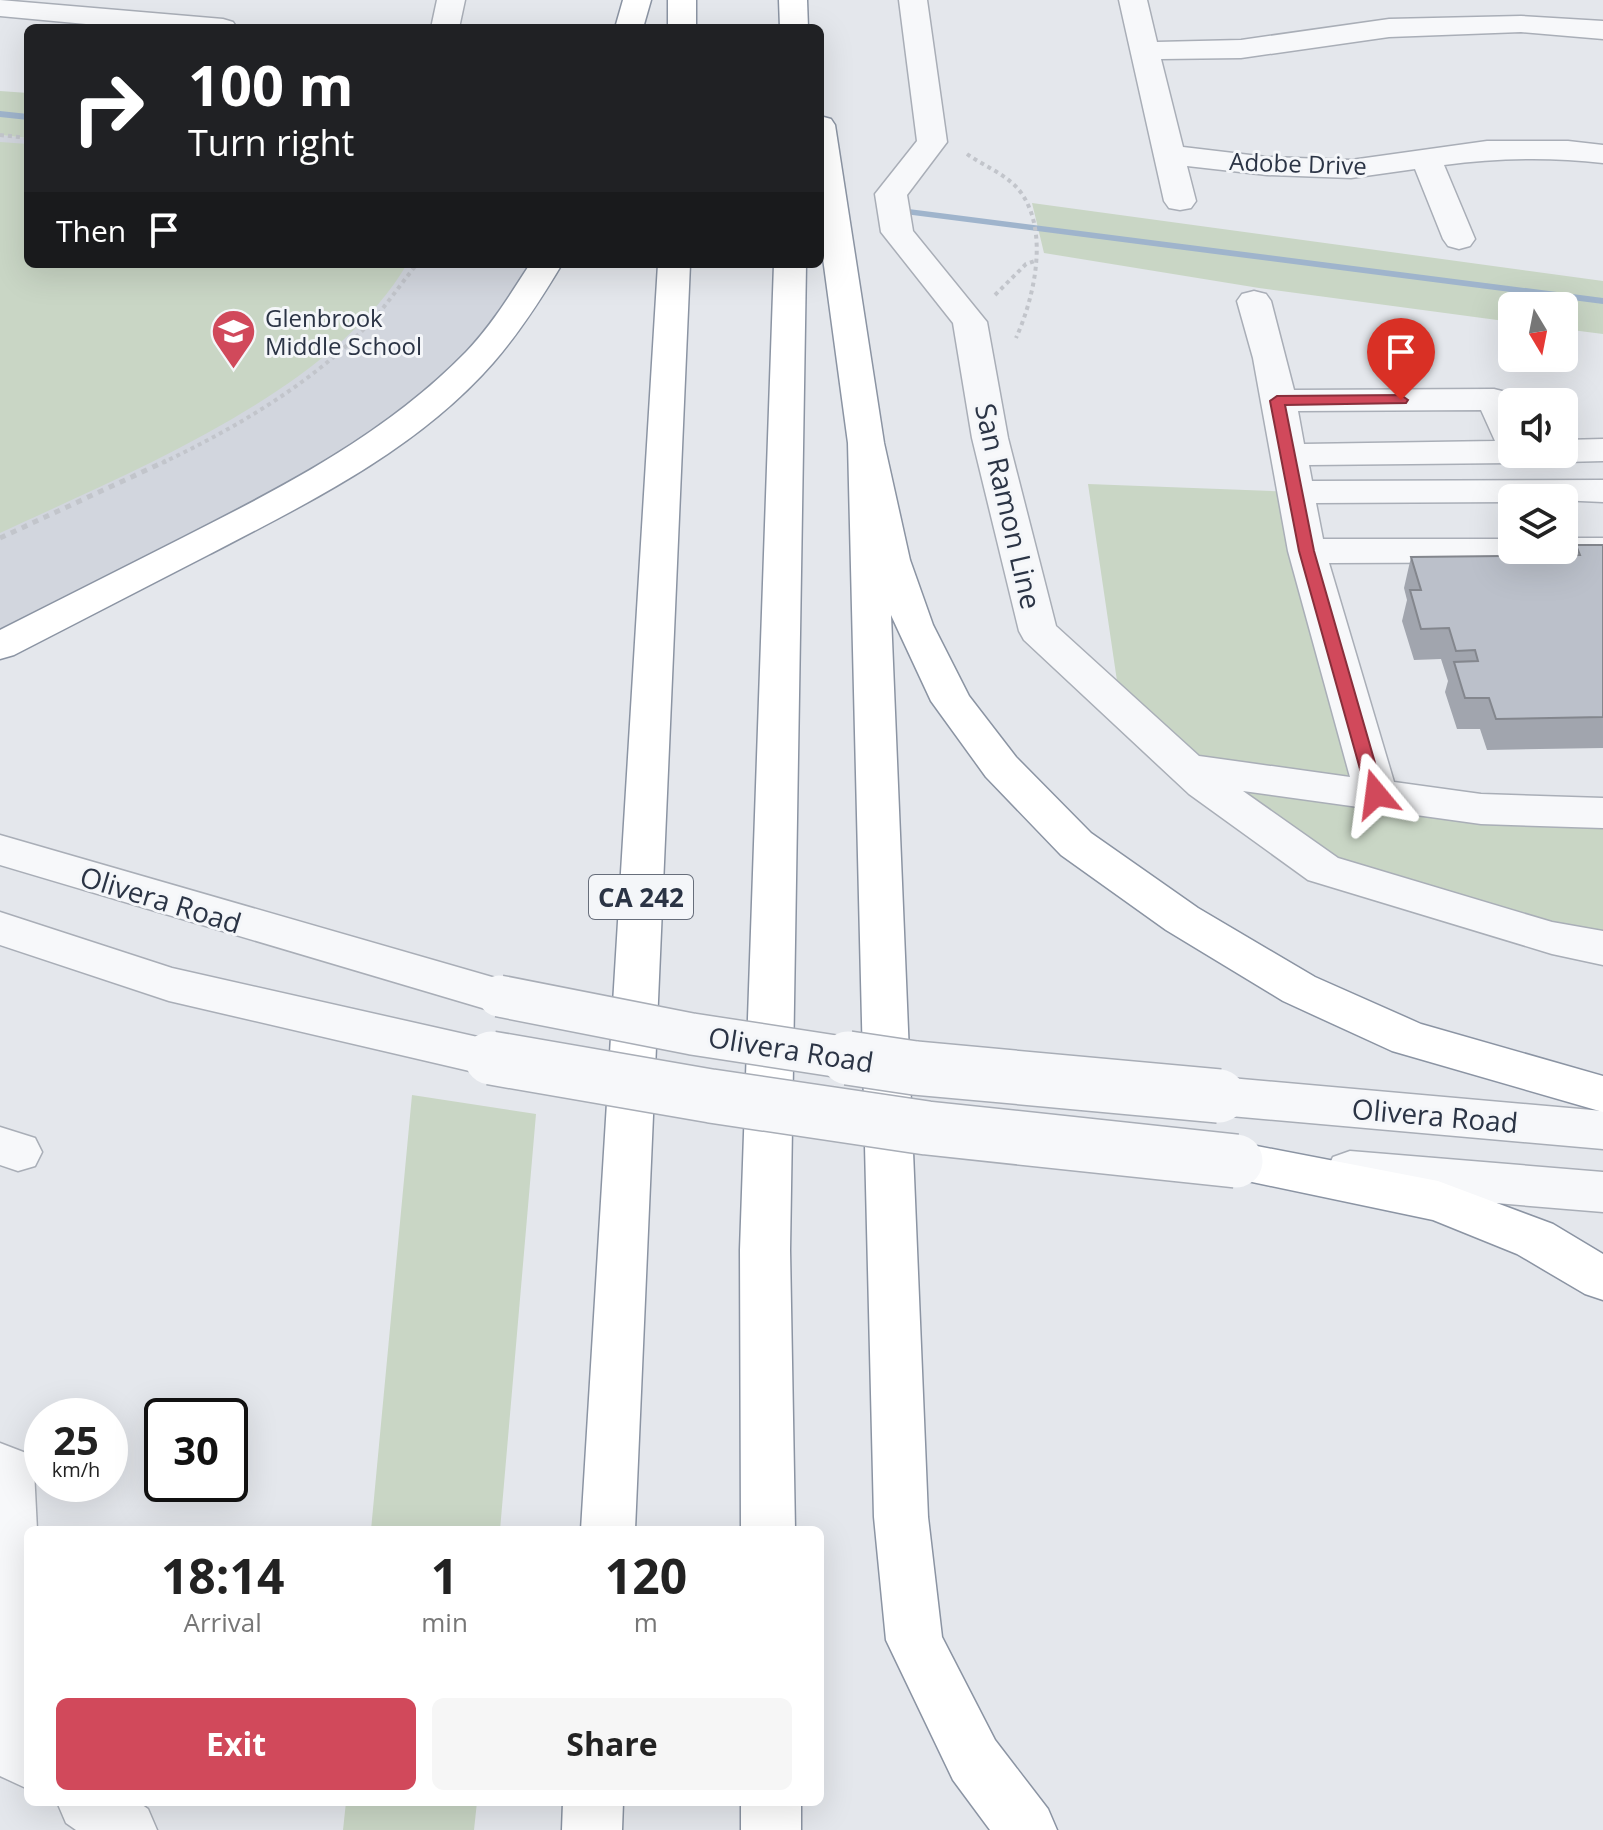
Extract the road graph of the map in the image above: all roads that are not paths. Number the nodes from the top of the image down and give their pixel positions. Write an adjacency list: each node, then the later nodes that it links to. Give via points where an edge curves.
1 (451, 0): 11 (street)
2 (637, 0): 12 (highway)
3 (682, 0): 13 (highway)
4 (793, 0): 14 (highway)
5 (913, 0): 40 (street, San Ramon Line, via 932,142 891,194 897,232 970,322 990,438 1038,631)
6 (1133, 0): 17 (street)
7 (1375, 0): 15 (street)
8 (0, 8): 9 (street)
9 (107, 9): 10 (street)
10 (199, 24)
11 (446, 24)
12 (630, 24)
13 (682, 24)
14 (794, 24)
15 (1389, 28): 16 (street, via 1521,24); 17 (street, via 1241,49)
16 (1603, 30)
17 (1145, 51): 20 (street)
18 (824, 153): 30 (highway)
19 (1603, 154): 21 (street, Adobe Drive, via 1487,150)
20 (1169, 155): 21 (street, Adobe Drive, via 1351,169); 22 (street)
21 (1427, 160): 23 (street)
22 (1180, 201)
23 (1459, 239)
24 (544, 268): 39 (highway, via 494,343 440,398 361,456 276,506)
25 (674, 268): 52 (highway, CA 242)
26 (790, 268): 53 (highway, via 765,1250)
27 (1254, 301): 28 (street)
28 (1277, 401): 29 (street, via 1494,399); 34 (street)
29 (1498, 408)
30 (866, 443): 46 (highway, via 891,560 914,625 951,701 1001,767 1076,844 1182,919 1299,989 1408,1038); 61 (highway, via 901,1517 914,1640 974,1760)
31 (1603, 450): 32 (street)
32 (1578, 451)
33 (1498, 452): 34 (street)
34 (1287, 455): 36 (street)
35 (1603, 491): 36 (street)
36 (1295, 492): 38 (street)
37 (1603, 550): 38 (street)
38 (1307, 551): 41 (street)
39 (0, 646)
40 (1187, 769): 41 (street); 45 (street, San Ramon Line, via 1323,869 1552,938)
41 (1376, 794): 42 (street, via 1481,809)
42 (1603, 813)
43 (0, 850): 47 (street, Olivera Road, bridge, via 499,996 692,1034 915,1068)
44 (0, 928): 48 (street, Olivera Road, bridge, via 169,984 491,1058 927,1128)
45 (1603, 948)
46 (1603, 1094)
47 (1603, 1130)
48 (1236, 1161): 49 (street, Olivera Road); 50 (highway, via 1438,1201 1535,1239)
49 (1603, 1192)
50 (1603, 1279)
51 (4, 1468): 54 (street, via 19,1754)
52 (608, 1526)
53 (768, 1526)
54 (24, 1757)
55 (93, 1806): 58 (street)
56 (593, 1806): 59 (highway)
57 (771, 1806): 60 (highway)
58 (127, 1830)
59 (592, 1830)
60 (771, 1830)
61 (1027, 1830)

